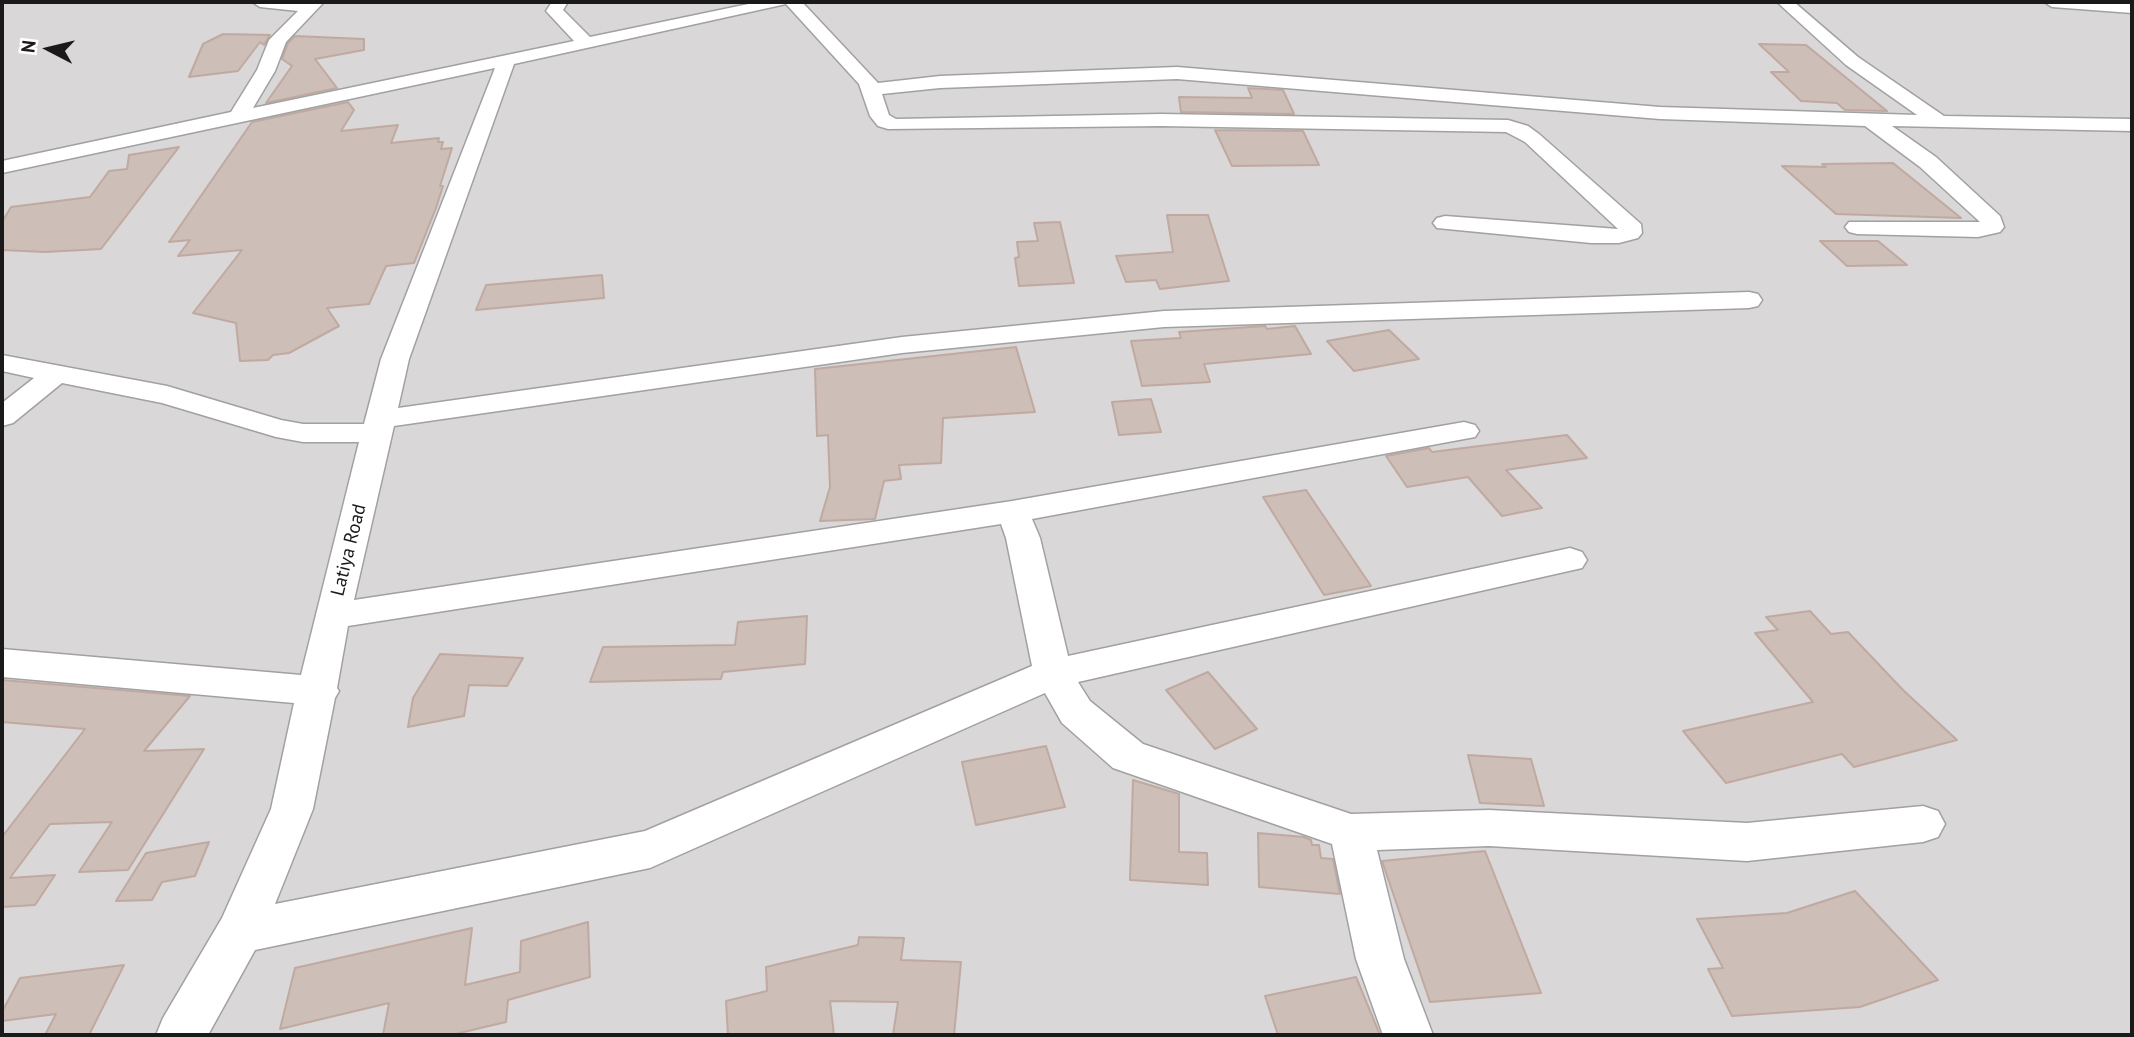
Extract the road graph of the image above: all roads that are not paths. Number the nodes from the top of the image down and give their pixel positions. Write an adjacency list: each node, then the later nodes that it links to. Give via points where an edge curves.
1 (260, 2): 7 (street)
2 (560, 2): 9 (street, via 554,11)
3 (780, 2): 9 (street)
4 (793, 2): 11 (street)
5 (1785, 2): 14 (street, via 1852,61)
6 (2052, 2): 8 (street)
7 (314, 4): 12 (street, via 278,40)
8 (2132, 8)
9 (586, 43): 10 (street)
10 (508, 60): 12 (street); 23 (street, Latiya Road, via 395,359)
11 (872, 89): 13 (street, via 1177,73 1660,113); 17 (street, via 880,116 895,125 1161,120 1508,125 1532,138 1629,223 1630,233 1591,236)
12 (239, 117): 16 (street)
13 (1870, 120): 14 (street); 18 (street, via 1928,162 1992,221 1992,227)
14 (1939, 122): 15 (street)
15 (2132, 125)
16 (2, 167)
17 (1445, 223)
18 (1857, 227)
19 (1749, 300): 23 (street, via 1164,319 902,345)
20 (2, 363): 21 (street)
21 (55, 375): 22 (street); 23 (street, via 167,395 303,433)
22 (2, 417)
23 (379, 426): 27 (street, Latiya Road)
24 (1464, 431): 25 (street)
25 (1012, 512): 27 (street); 29 (street, via 1023,538)
26 (1570, 560): 29 (street)
27 (332, 616): 30 (street, Latiya Road)
28 (2, 663): 30 (street)
29 (1053, 673): 32 (street, via 1076,712 1128,756); 33 (street, via 650,849)
30 (318, 691): 33 (street, Latiya Road, via 292,809)
31 (1923, 824): 32 (street, via 1747,842 1489,828)
32 (1351, 832): 35 (street, via 1380,959)
33 (240, 932): 34 (street, Latiya Road)
34 (181, 1035)
35 (1408, 1035)

